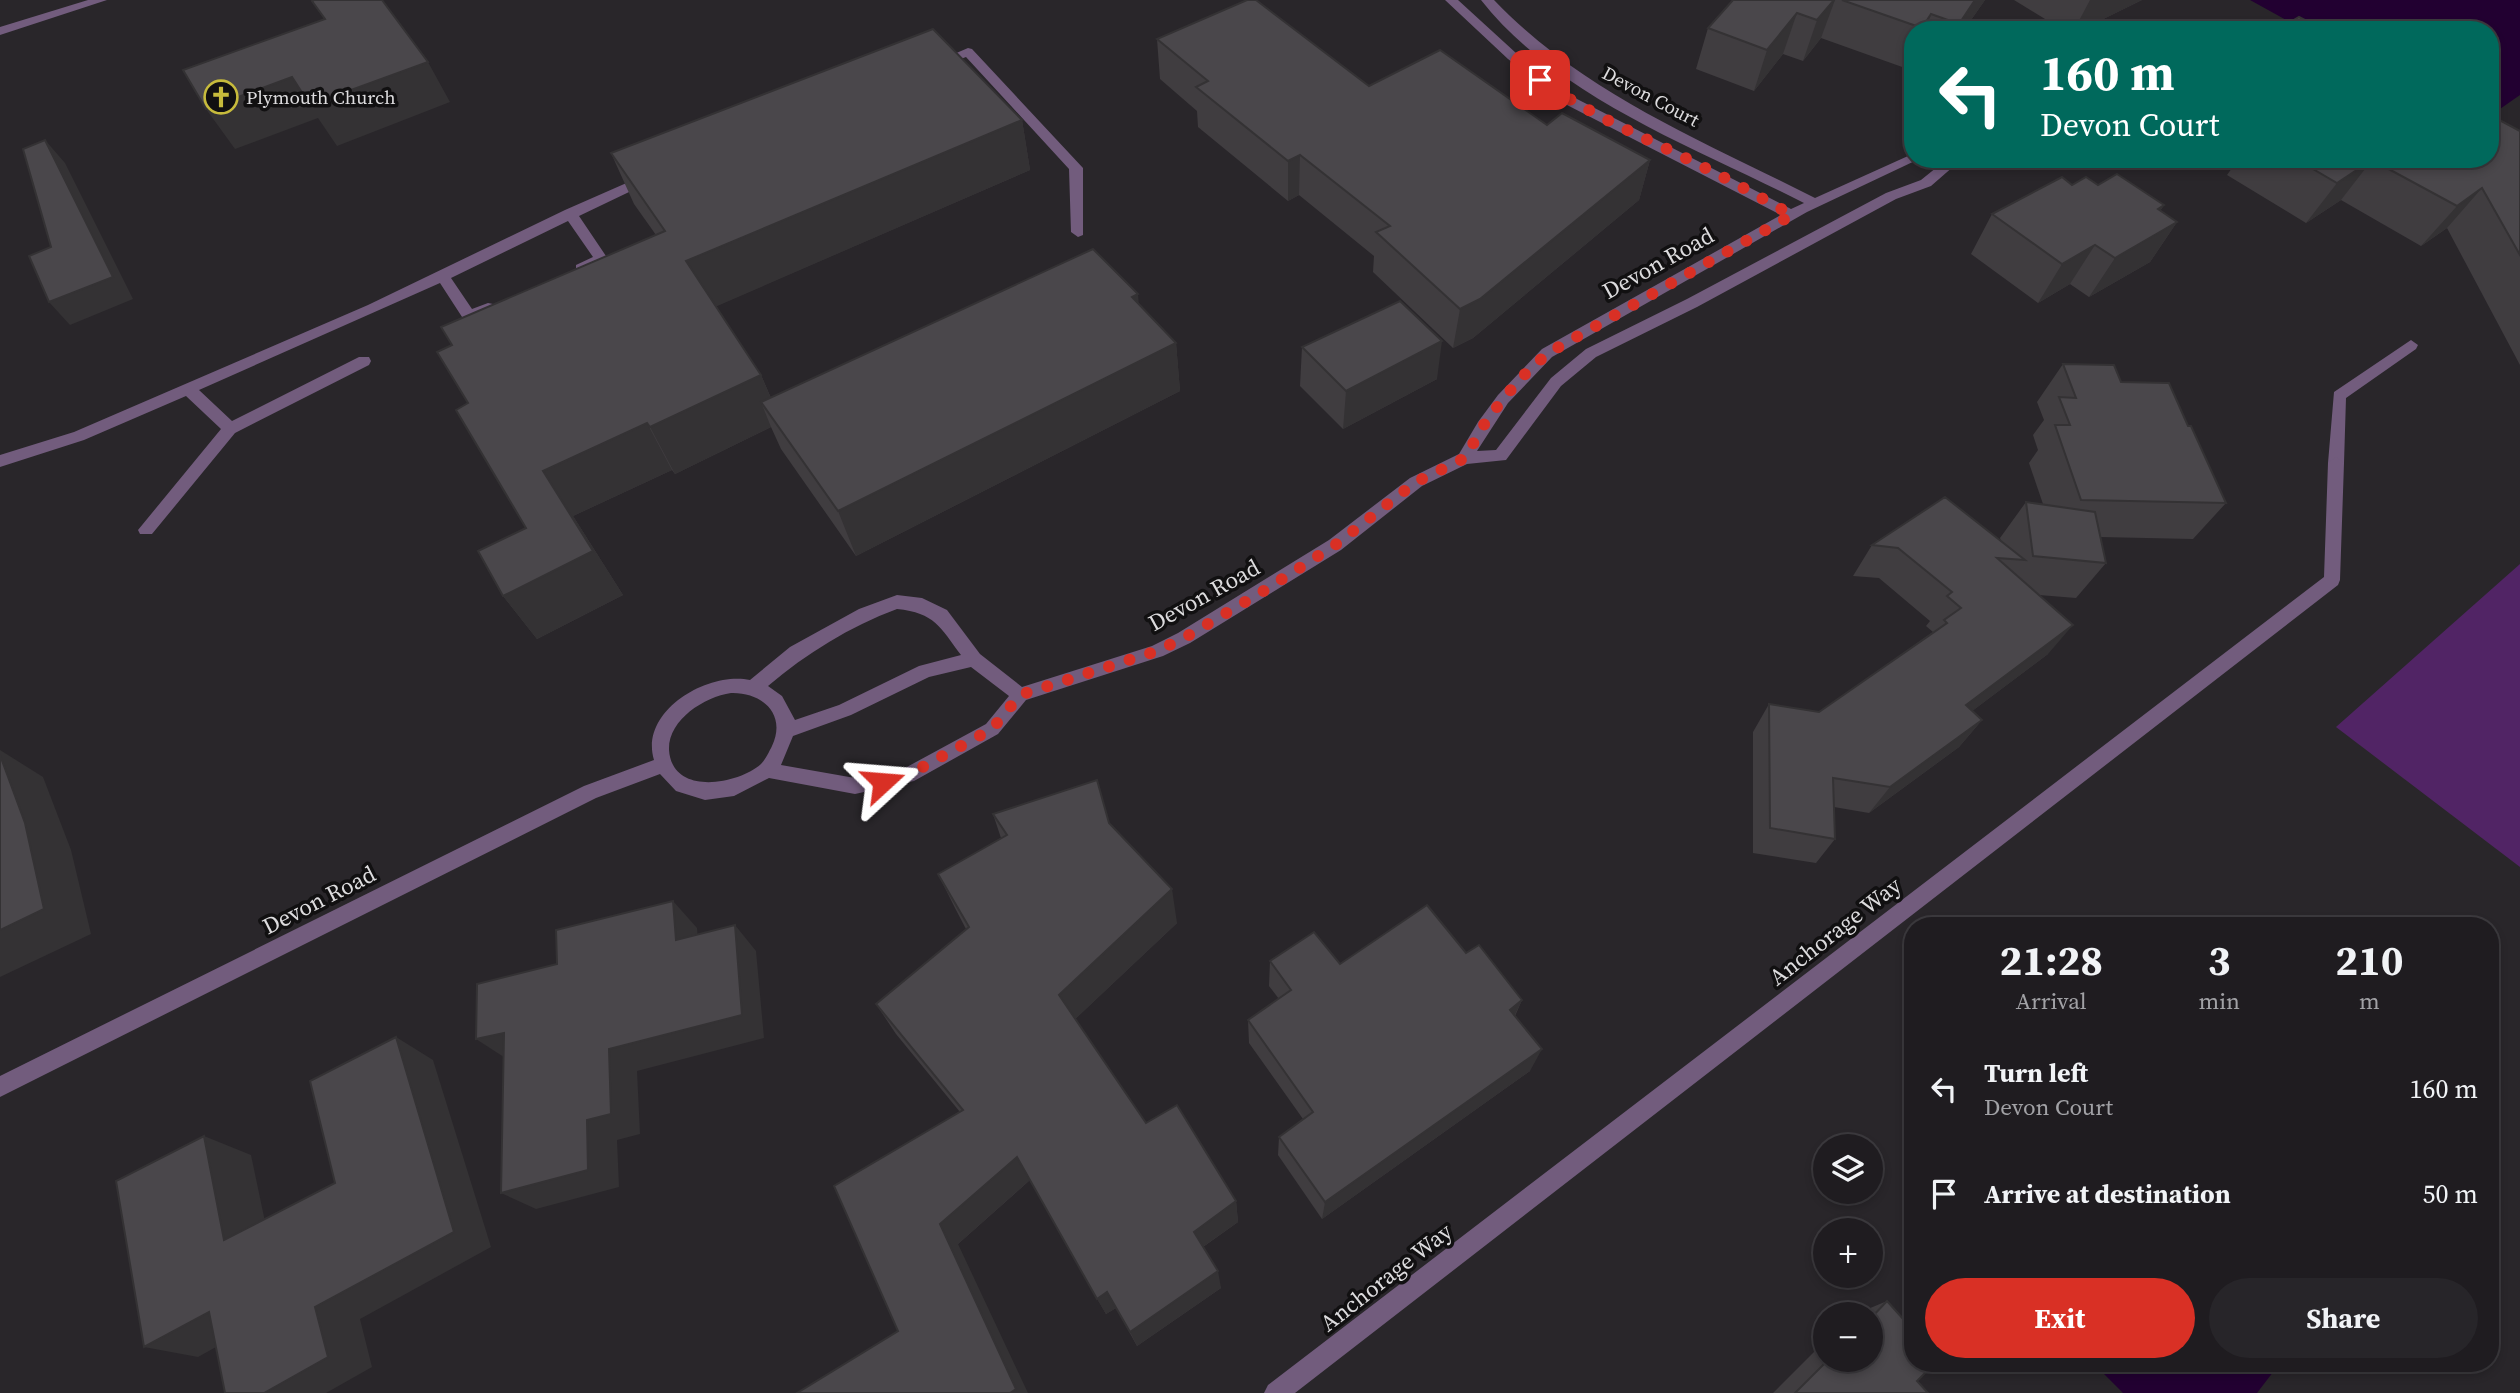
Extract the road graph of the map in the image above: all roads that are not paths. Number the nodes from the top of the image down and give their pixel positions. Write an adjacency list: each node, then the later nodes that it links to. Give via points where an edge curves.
1 (101, 0): 4 (street)
2 (1451, 0): 11 (street, Devon Court, via 1512,57 1572,102)
3 (1487, 0): 9 (street, Devon Court, via 1517,32 1573,76)
4 (0, 31)
5 (917, 72): 13 (street, via 968,52 1076,168)
6 (1904, 163): 9 (street, Devon Road)
7 (1945, 168): 14 (street, Devon Road, via 1926,183 1891,195)
8 (663, 172): 10 (street)
9 (1815, 203): 11 (street, Devon Road)
10 (570, 213): 15 (street); 16 (street, via 601,259)
11 (1792, 215): 12 (street, Devon Road)
12 (1764, 231): 14 (street); 22 (street, Devon Road, via 1548,353 1503,399)
13 (1078, 232)
14 (1793, 249): 22 (street, Devon Road, via 1591,353 1556,382 1500,456)
15 (442, 275): 17 (street, via 469,316); 20 (street)
16 (565, 275)
17 (505, 301)
18 (2411, 345): 32 (street, Anchorage Way, via 2339,396 2332,580)
19 (364, 361): 21 (street)
20 (188, 389): 21 (street); 23 (street, via 79,436)
21 (230, 429): 24 (street)
22 (1465, 458): 27 (street, Devon Road, via 1416,482 1335,545 1184,638)
23 (0, 461)
24 (146, 530)
25 (974, 659): 26 (street, via 942,615 922,605 897,602 796,652); 27 (street); 28 (street, via 925,671 845,710)
26 (754, 687): 28 (street, via 781,706); 29 (street, via 717,688 681,707 661,738)
27 (1020, 695): 30 (street, via 992,729 908,775 855,786)
28 (786, 731): 30 (street, via 779,754)
29 (663, 765): 30 (street, via 676,782 710,793 750,783); 31 (street, Devon Road, via 590,792)
30 (767, 770)
31 (0, 1087)
32 (1276, 1393)

